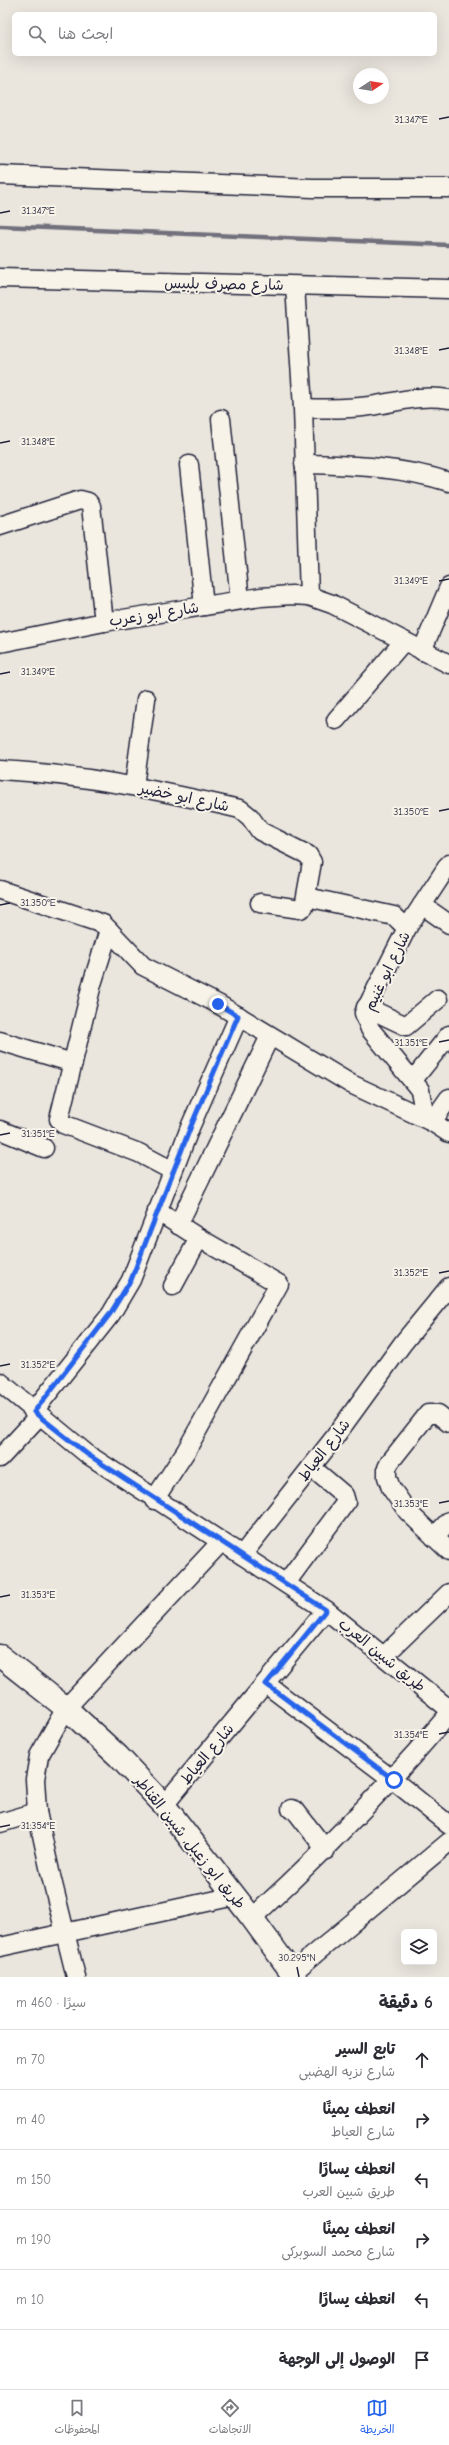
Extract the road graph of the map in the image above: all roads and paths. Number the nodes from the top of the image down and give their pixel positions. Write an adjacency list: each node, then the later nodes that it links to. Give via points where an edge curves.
1 (0, 175): 2 (street, via 313,188)
2 (449, 188)
3 (0, 278): 4 (street, شارع مصرف بلبيس)
4 (296, 286): 5 (street, شارع مصرف بلبيس); 7 (street)
5 (449, 289)
6 (449, 399): 7 (street, via 417,397 369,406)
7 (303, 408): 9 (street)
8 (220, 419): 15 (street)
9 (304, 464): 11 (street, via 374,468 429,475); 14 (street)
10 (189, 465): 16 (street)
11 (449, 482)
12 (0, 526): 17 (street, via 80,500 88,502 91,506)
13 (449, 587): 20 (street)
14 (309, 596): 15 (street, شارع ابو زعرب, via 276,595); 18 (street, شارع ابو زعرب, via 332,604)
15 (240, 600): 16 (street, شارع ابو زعرب)
16 (204, 606): 17 (street, شارع ابو زعرب)
17 (104, 622): 19 (street, شارع ابو زعرب)
18 (404, 641): 20 (street, شارع ابو زعرب); 23 (street)
19 (0, 643)
20 (422, 650): 21 (street, شارع ابو زعرب)
21 (449, 664)
22 (146, 699): 25 (street)
23 (336, 720)
24 (0, 770): 25 (street, شارع ابو خضير, via 49,772)
25 (134, 786): 29 (street, شارع ابو خضير, via 246,812 260,831 310,857 312,867)
26 (449, 864): 30 (street, شارع ابو غنيم)
27 (0, 890): 33 (street, via 86,917)
28 (260, 903): 29 (street)
29 (305, 903): 32 (street, via 394,916)
30 (422, 906): 31 (street); 32 (street, شارع ابو غنيم)
31 (449, 924)
32 (407, 928): 35 (street, شارع ابو غنيم)
33 (109, 930): 36 (street, via 143,966); 40 (street)
34 (438, 998): 35 (street, via 406,1026)
35 (366, 1007): 41 (street, شارع ابو غنيم, via 365,1019 370,1029)
36 (238, 1016): 38 (street); 47 (street)
37 (449, 1035): 41 (street)
38 (270, 1036): 43 (street, via 351,1084); 49 (street)
39 (0, 1041): 40 (street)
40 (72, 1063): 47 (street, via 59,1121 139,1153)
41 (412, 1080): 43 (street, شارع ابو غنيم, via 420,1090)
42 (449, 1098): 43 (street)
43 (428, 1120): 45 (street)
44 (0, 1130): 46 (street)
45 (449, 1133)
46 (44, 1148)
47 (173, 1171): 48 (street)
48 (158, 1211): 49 (street); 54 (street, via 139,1262 121,1297)
49 (178, 1225): 50 (street)
50 (199, 1238): 51 (street); 58 (street, via 279,1284 189,1446)
51 (173, 1286)
52 (449, 1287): 57 (street, شارع العياط, via 403,1343)
53 (0, 1382): 54 (street, طريق شبين العرب)
54 (36, 1414): 56 (street); 58 (street, طريق شبين العرب, via 87,1454)
55 (449, 1423): 60 (street, via 438,1414 431,1412 425,1416 390,1462 386,1472 391,1488 399,1500)
56 (0, 1458)
57 (311, 1467): 63 (street, شارع العياط); 64 (street, via 344,1495 346,1502)
58 (154, 1500): 61 (street, طريق شبين العرب)
59 (449, 1522): 60 (street)
60 (434, 1536): 62 (street)
61 (221, 1542): 63 (street, طريق شبين العرب); 70 (street)
62 (449, 1551)
63 (242, 1555): 64 (street, طريق شبين العرب)
64 (286, 1583): 66 (street, طريق شبين العرب)
65 (449, 1593): 67 (street)
66 (326, 1610): 67 (street, طريق شبين العرب); 69 (street, شارع العياط)
67 (384, 1655): 71 (street, طريق شبين العرب)
68 (0, 1656): 70 (street, طريق ابو زعبل, شبين القناطر)
69 (266, 1684): 73 (street); 74 (street, شارع العياط)
70 (66, 1708): 74 (street, طريق ابو زعبل, شبين القناطر, via 118,1756); 76 (street, via 39,1756 35,1778)
71 (449, 1709)
72 (449, 1714): 73 (street)
73 (394, 1780): 78 (street); 80 (street)
74 (164, 1805): 81 (street, طريق ابو زعبل, شبين القناطر)
75 (291, 1809): 80 (street, via 295,1810)
76 (37, 1812): 77 (street); 83 (street)
77 (0, 1823)
78 (449, 1825)
79 (449, 1842): 85 (street)
80 (326, 1850): 82 (street)
81 (235, 1896): 82 (street, طريق ابو زعبل, شبين القناطر); 83 (street)
82 (252, 1918): 85 (street, طريق ابو زعبل, شبين القناطر)
83 (64, 1932): 84 (street); 86 (street)
84 (0, 1947)
85 (293, 1975)
86 (76, 1977)

